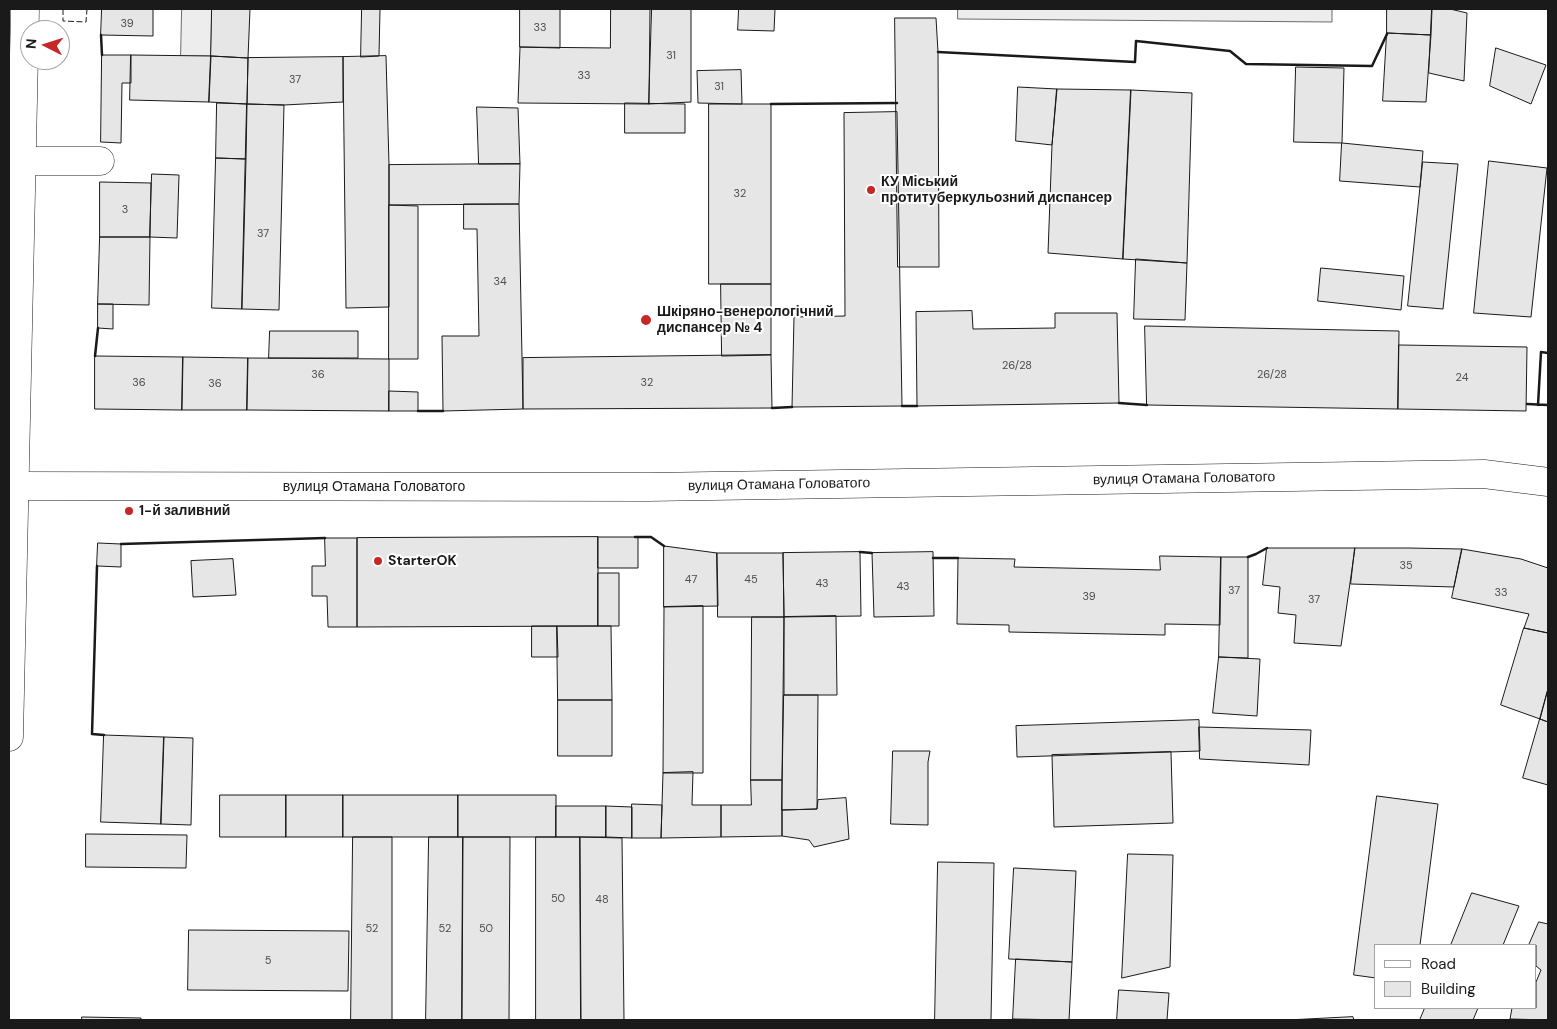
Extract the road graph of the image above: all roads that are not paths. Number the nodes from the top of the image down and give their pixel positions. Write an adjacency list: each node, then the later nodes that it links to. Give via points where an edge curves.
1 (25, 9): 3 (main road)
2 (100, 161): 3 (main road)
3 (16, 163): 5 (main road)
4 (1548, 482): 5 (main road, вулиця Отамана Головатого, via 1484,474 648,487)
5 (11, 486): 6 (main road)
6 (9, 737)

